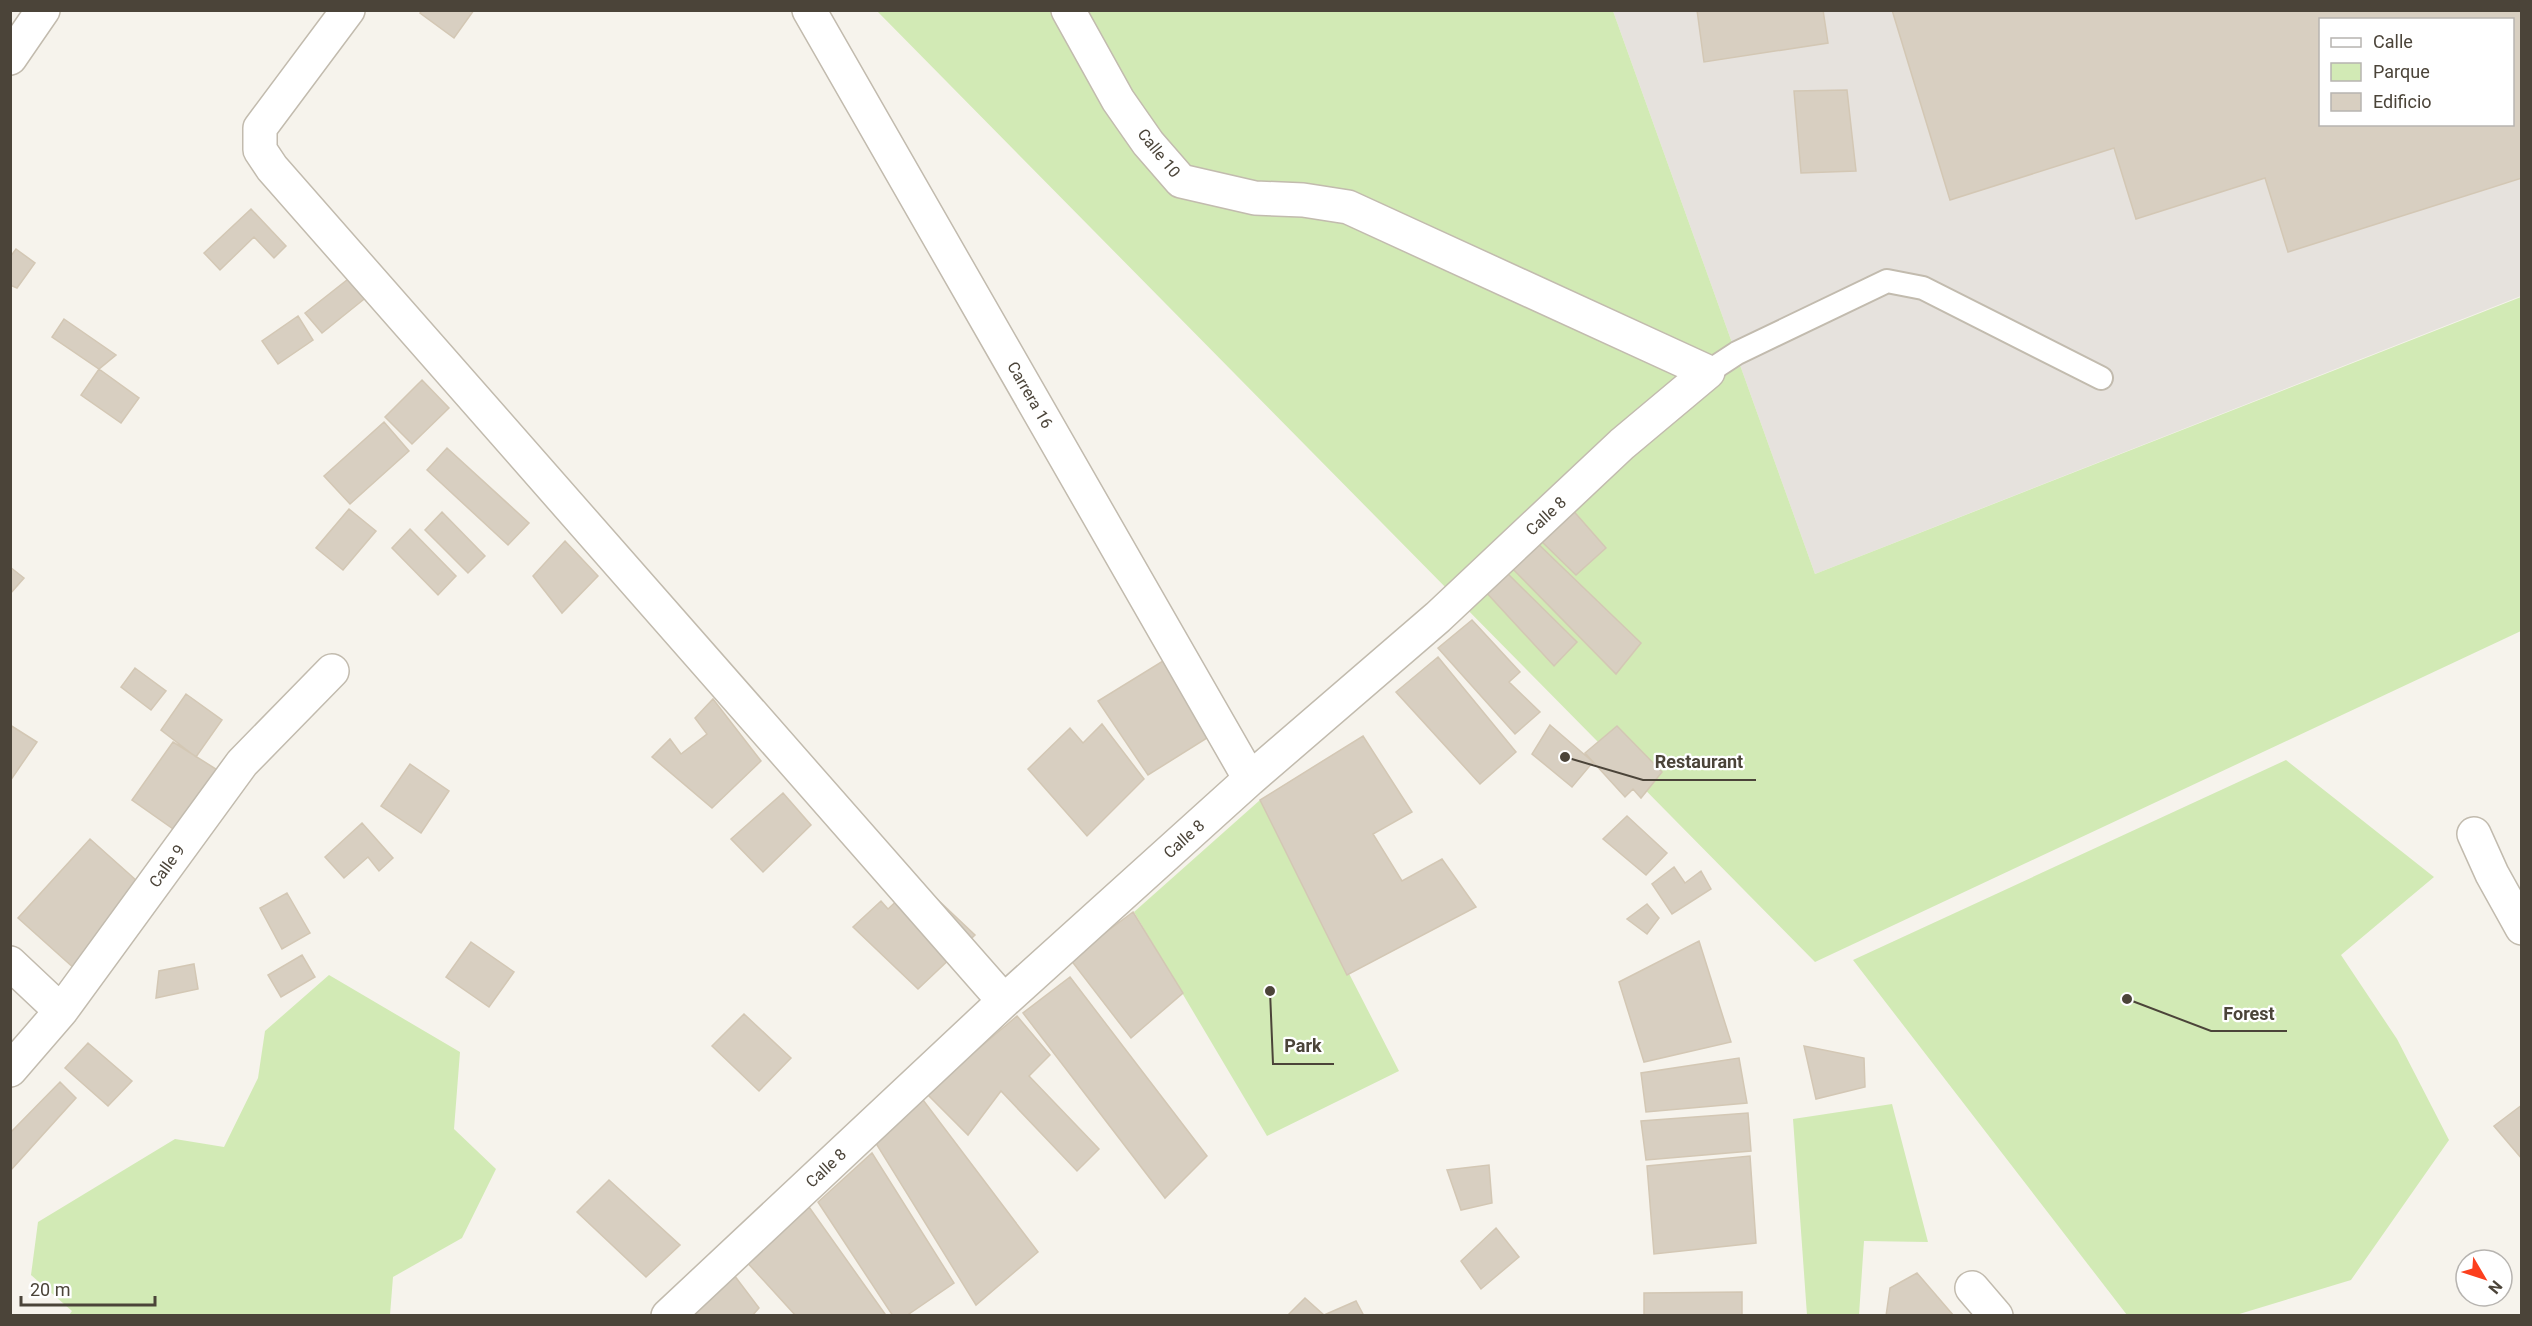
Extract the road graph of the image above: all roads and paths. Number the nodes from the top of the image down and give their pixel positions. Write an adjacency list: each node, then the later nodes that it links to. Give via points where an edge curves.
1 (43, 10): 5 (street)
2 (348, 10): 13 (street, via 260,128 260,150)
3 (809, 10): 9 (street, Carrera 16)
4 (1068, 10): 6 (street, Calle 10, via 1118,100 1181,181 1255,198 1348,207)
5 (10, 58)
6 (1708, 372): 7 (lane, via 1737,353 1887,281 1923,288); 9 (street, Calle 8, via 1623,444 1438,617)
7 (2100, 378)
8 (332, 671): 14 (street, Calle 9, via 242,763)
9 (1250, 779): 13 (street, Calle 8)
10 (2474, 834): 11 (street)
11 (2522, 928)
12 (10, 963): 14 (street)
13 (1004, 1001): 17 (street, Calle 8)
14 (61, 1011): 15 (street, Calle 9)
15 (10, 1070)
16 (1972, 1288): 18 (street)
17 (668, 1316)
18 (1996, 1316)

